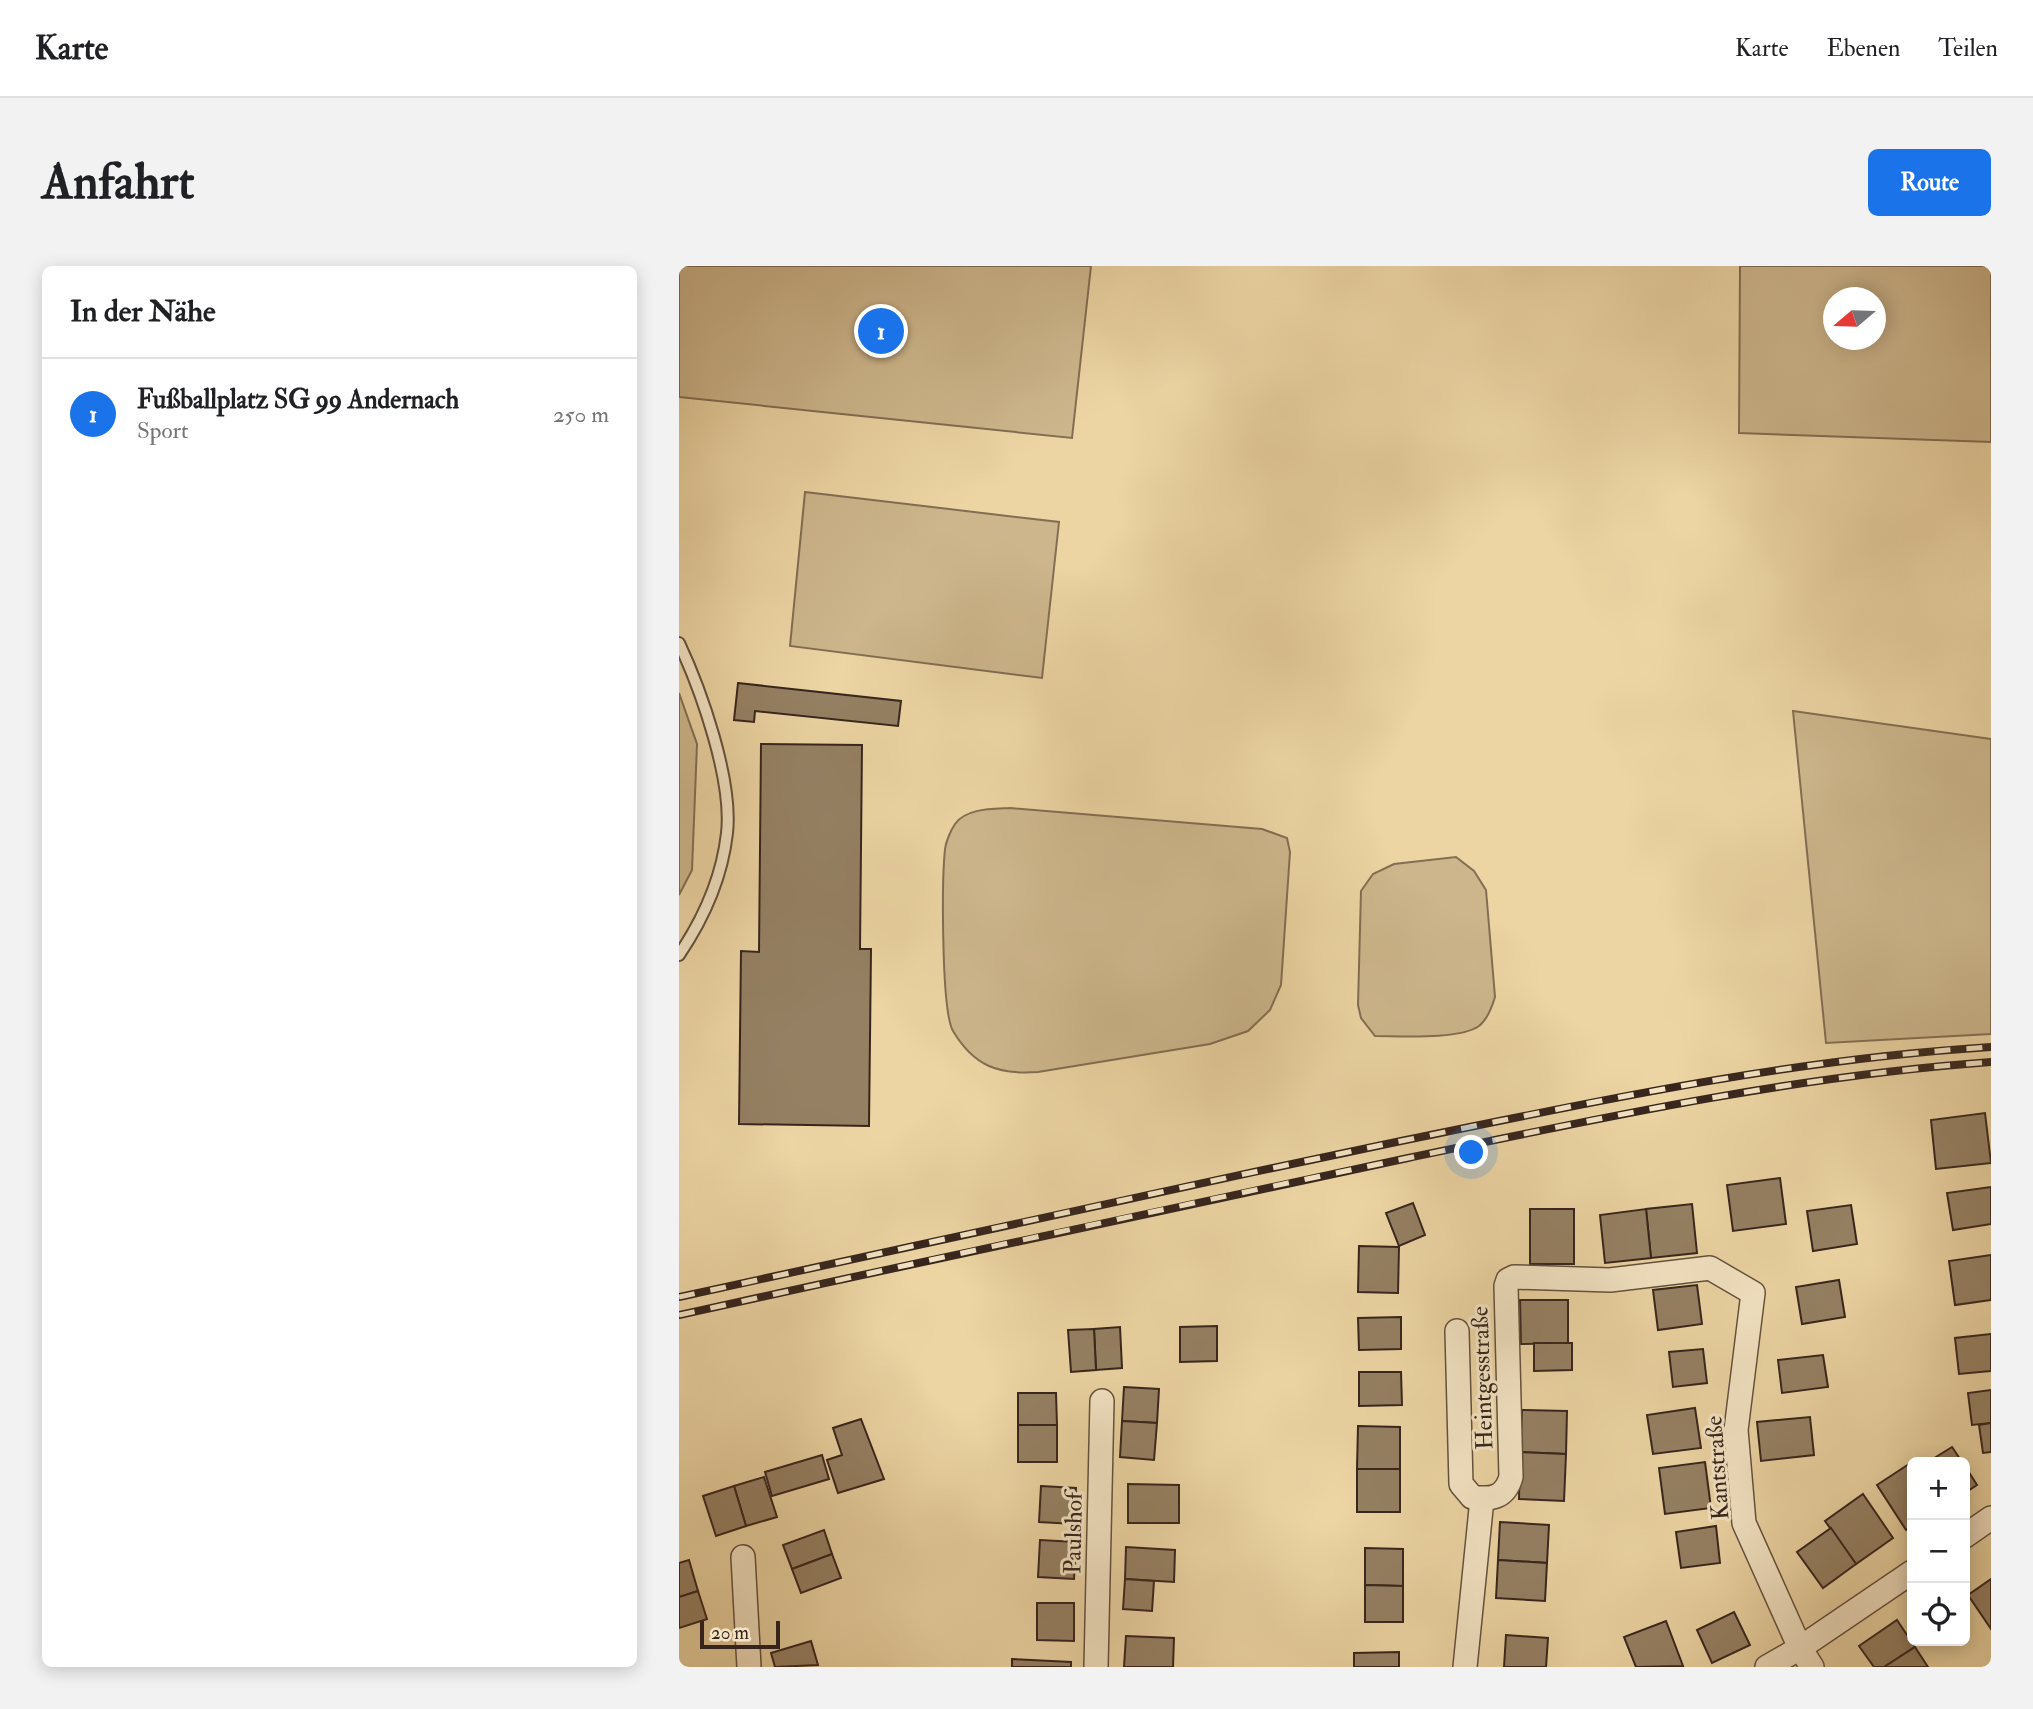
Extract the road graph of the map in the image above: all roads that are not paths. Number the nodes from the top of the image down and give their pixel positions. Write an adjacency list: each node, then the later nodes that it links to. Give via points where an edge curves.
1 (679, 643): 2 (lane, via 693,672 721,762 728,831 707,909)
2 (679, 955)
3 (1753, 1293): 6 (street, Heintgesstraße, via 1710,1269 1610,1280 1510,1278 1506,1286 1511,1477 1500,1495); 11 (street, Kantstraße, via 1735,1430 1744,1524)
4 (1457, 1331): 6 (street, Heintgesstraße, via 1460,1482 1466,1494)
5 (1102, 1401): 13 (street, Paulshof)
6 (1482, 1499): 14 (street)
7 (1991, 1518): 8 (street)
8 (1970, 1533)
9 (743, 1557): 12 (street)
10 (1907, 1576): 11 (street)
11 (1806, 1658): 15 (street)
12 (749, 1667)
13 (1096, 1667)
14 (1465, 1667)
15 (1767, 1667)

